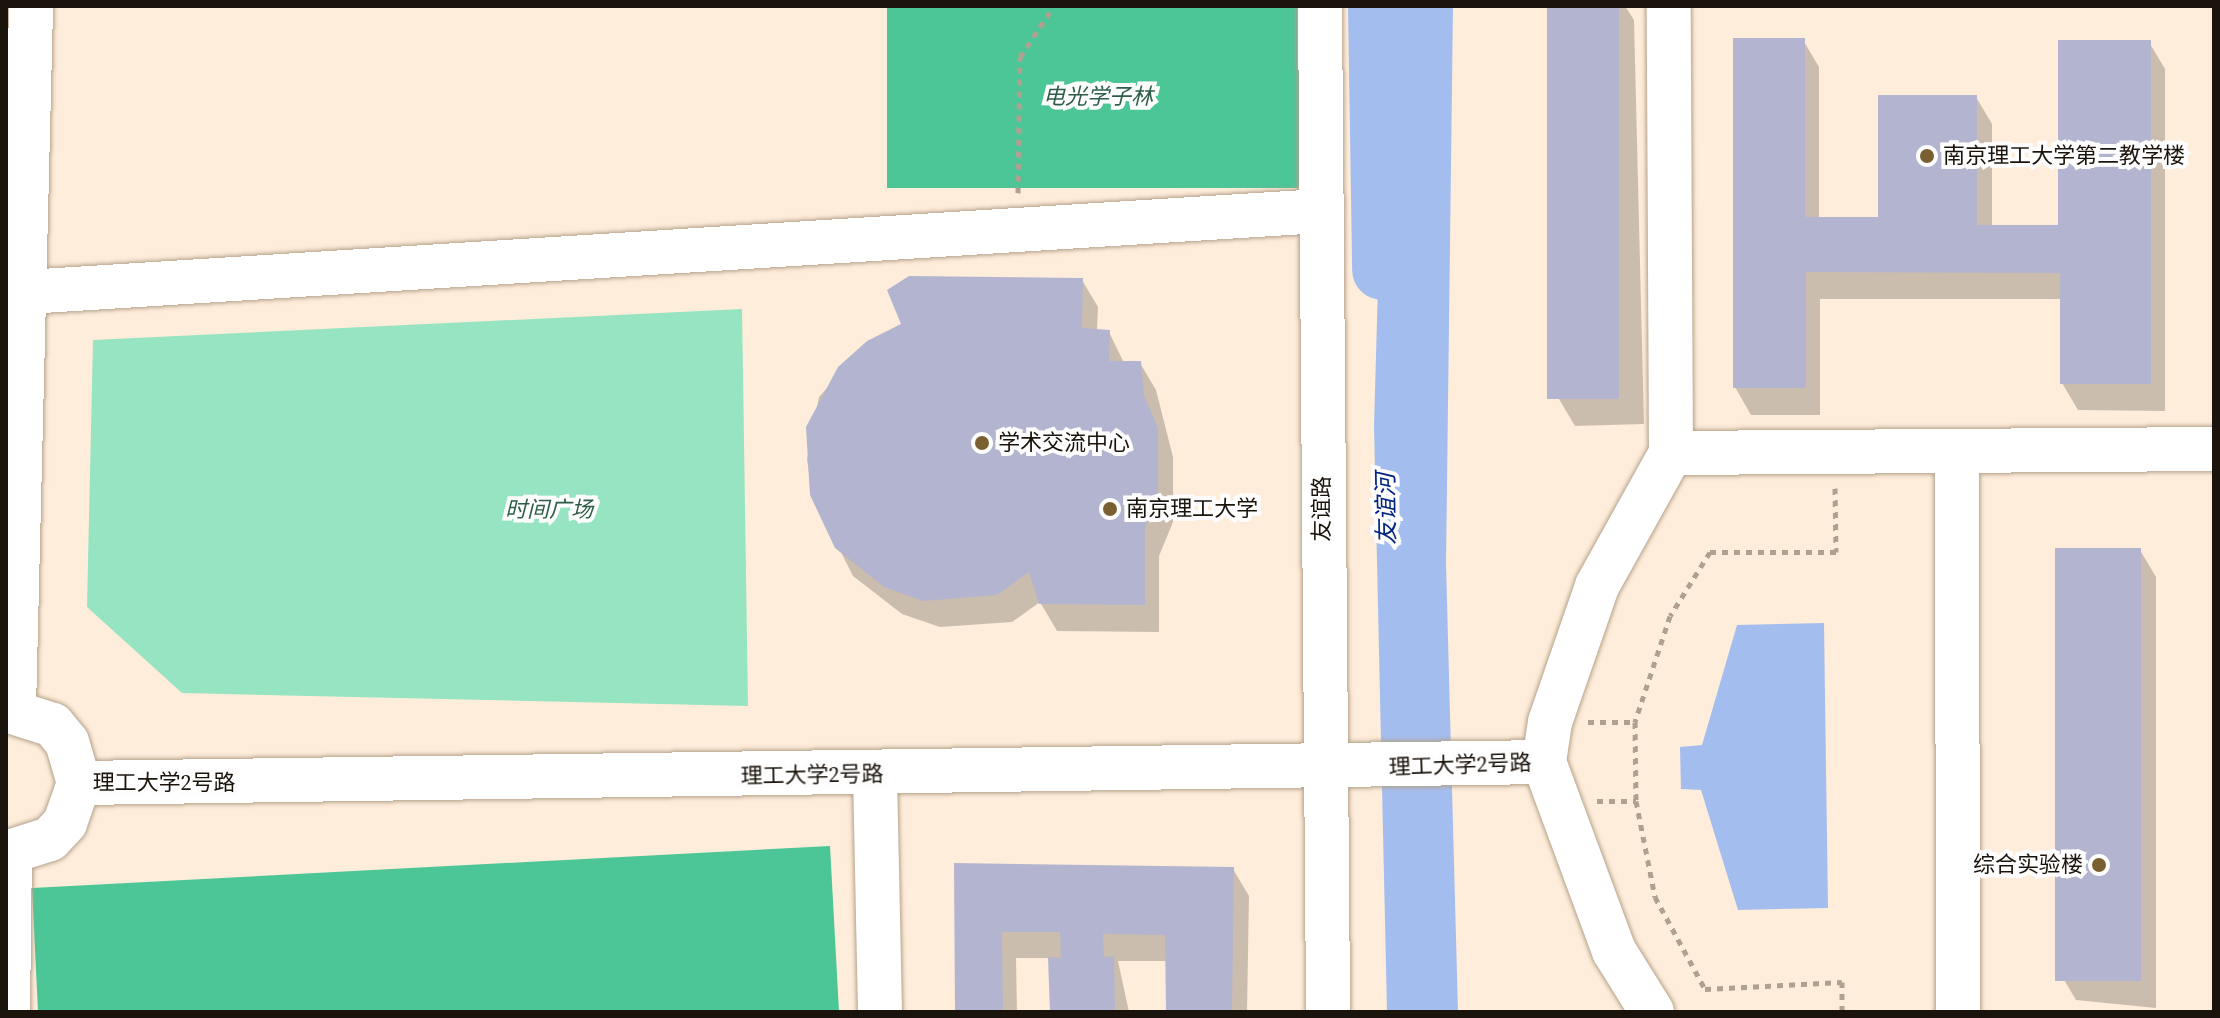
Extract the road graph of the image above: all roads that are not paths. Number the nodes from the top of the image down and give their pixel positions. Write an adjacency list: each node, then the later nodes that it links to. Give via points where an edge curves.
1 (31, 6): 5 (street)
2 (1320, 6): 4 (street, 友谊路)
3 (1669, 6): 8 (street)
4 (1320, 211): 5 (street); 11 (street, 友谊路)
5 (26, 292): 9 (street)
6 (2214, 449): 7 (street)
7 (1957, 451): 8 (street); 19 (street)
8 (1671, 453): 10 (street, via 1597,586)
9 (10, 709): 13 (street, via 53,725 76,762)
10 (1544, 762): 11 (street, 理工大学2号路); 18 (street, via 1614,951)
11 (1323, 769): 12 (street, 理工大学2号路); 17 (street, 友谊路)
12 (875, 774): 13 (street, 理工大学2号路); 16 (street)
13 (79, 783): 14 (street, via 58,831)
14 (8, 853): 15 (street)
15 (8, 1012)
16 (880, 1012)
17 (1328, 1012)
18 (1652, 1012)
19 (1958, 1012)

